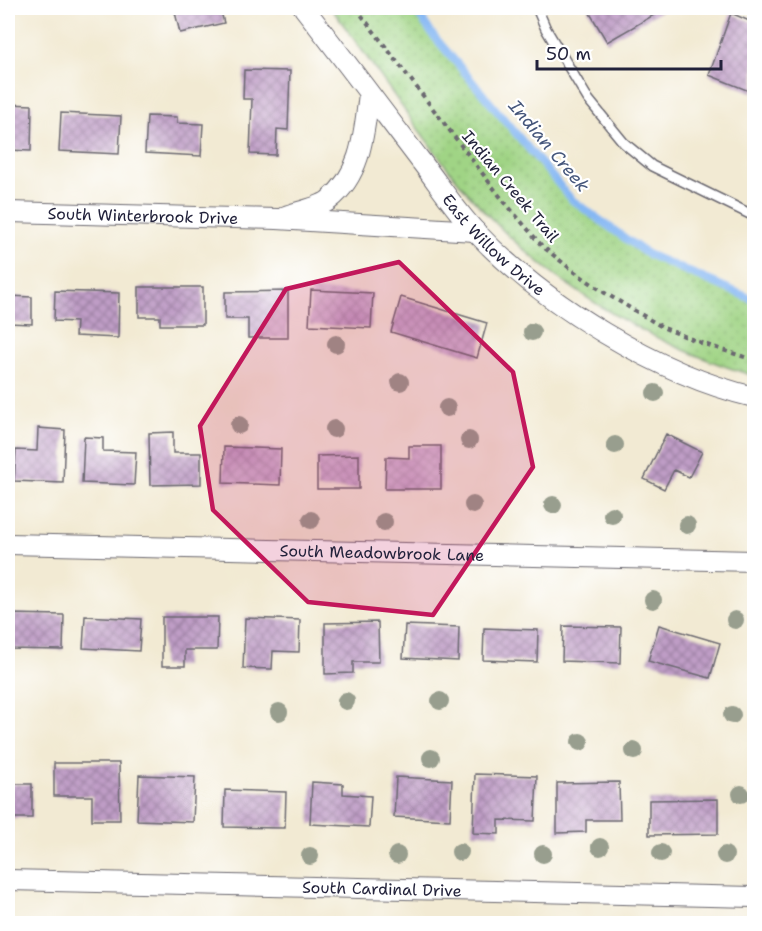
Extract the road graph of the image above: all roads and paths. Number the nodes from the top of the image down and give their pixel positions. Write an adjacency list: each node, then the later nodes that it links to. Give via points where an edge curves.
1 (304, 8): 4 (street, East Willow Drive)
2 (356, 8): 9 (path, Indian Creek Trail, via 542,246 605,293 664,327)
3 (537, 8): 6 (lane, via 588,99 624,143 652,166)
4 (369, 94): 7 (street, South Winterbrook Drive, via 362,149 349,178 328,201); 8 (street, East Willow Drive)
5 (8, 212): 7 (street, South Winterbrook Drive)
6 (754, 216)
7 (277, 219): 8 (street, South Winterbrook Drive)
8 (475, 231): 10 (street, East Willow Drive, via 519,272 582,319 679,371)
9 (754, 360)
10 (754, 397)
11 (8, 544): 12 (street, South Meadowbrook Lane)
12 (754, 561)
13 (8, 880): 14 (street, South Cardinal Drive)
14 (754, 897)

